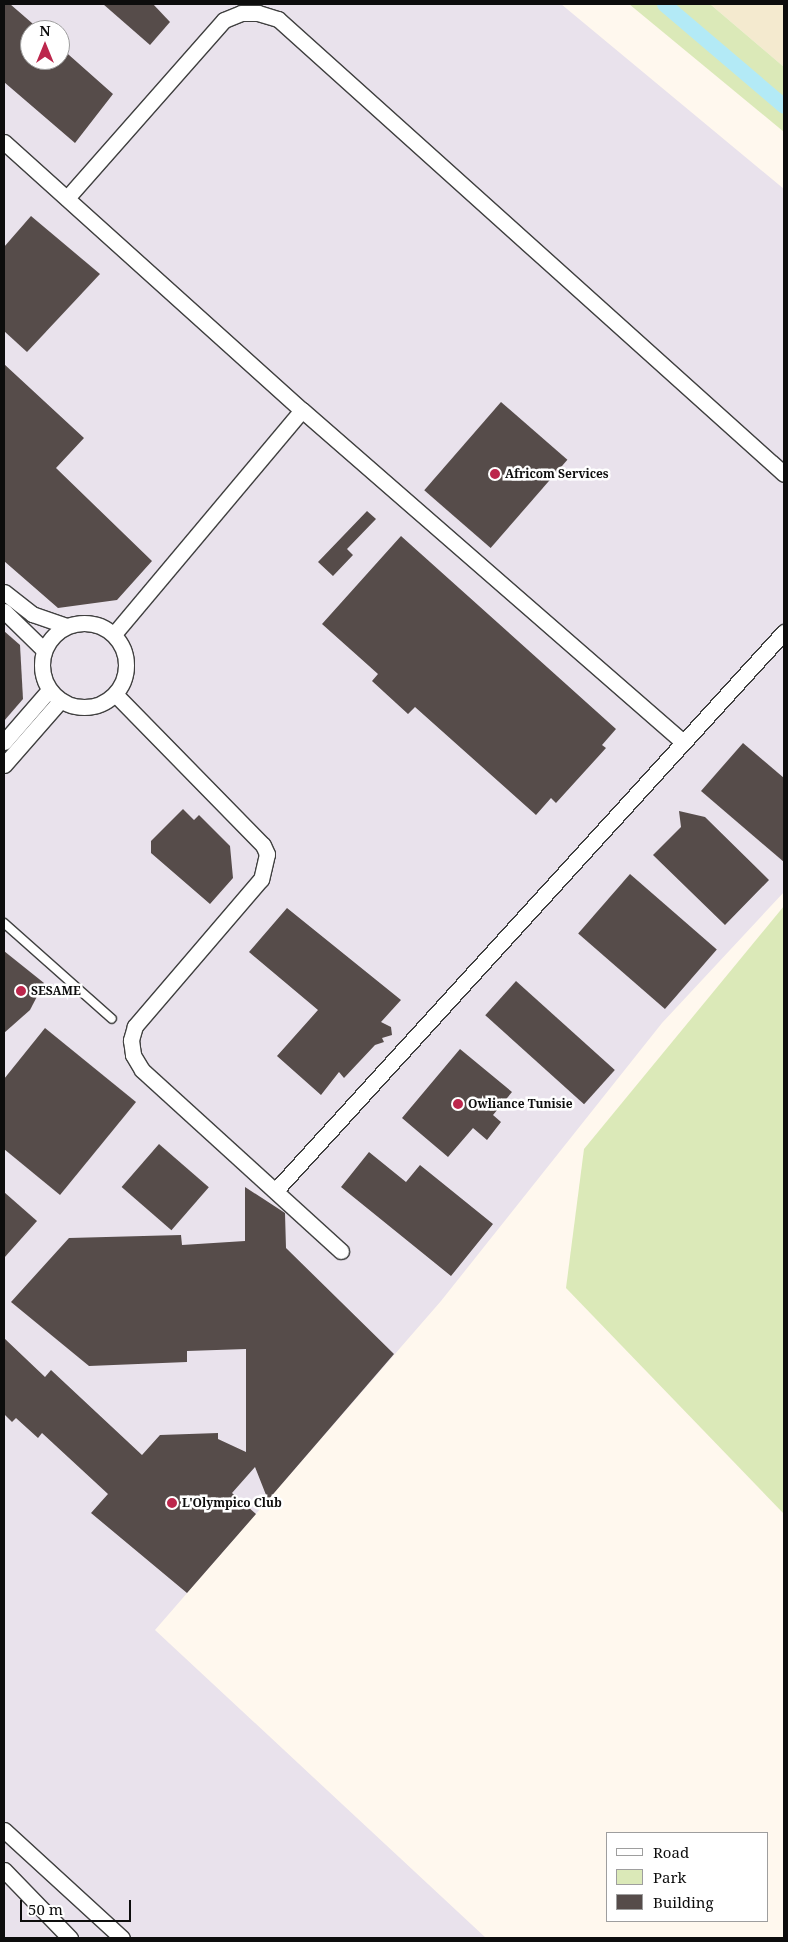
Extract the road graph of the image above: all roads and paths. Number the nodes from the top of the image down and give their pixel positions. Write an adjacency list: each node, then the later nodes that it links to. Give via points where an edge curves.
1 (4, 142): 2 (street)
2 (67, 198): 3 (street); 4 (street, via 224,20 241,13 258,13 278,19)
3 (302, 410): 9 (street); 15 (street)
4 (784, 474)
5 (4, 592): 7 (street, via 32,614)
6 (4, 612): 10 (street)
7 (66, 626): 9 (street, via 83,622 99,625); 10 (street, via 53,636)
8 (784, 632): 15 (street)
9 (114, 634): 12 (street, via 123,648 127,664 124,680)
10 (44, 650): 11 (street, via 41,667)
11 (49, 690): 13 (street); 14 (street)
12 (116, 694): 13 (street, via 102,704 86,708); 19 (street, via 263,845 267,854 261,879 135,1026 130,1040 133,1055 142,1070)
13 (61, 700): 16 (street)
14 (4, 742)
15 (684, 742): 19 (street)
16 (4, 765)
17 (4, 923): 18 (lane)
18 (112, 1019)
19 (276, 1190): 20 (street)
20 (341, 1251)
21 (4, 1830): 24 (street)
22 (4, 1870): 23 (street)
23 (70, 1938)
24 (122, 1938)

